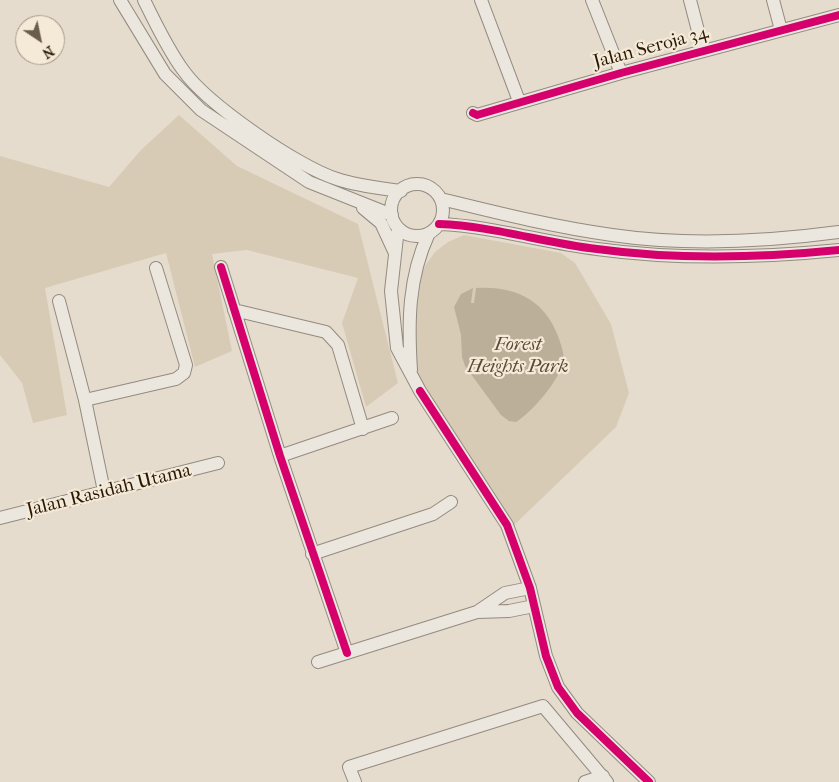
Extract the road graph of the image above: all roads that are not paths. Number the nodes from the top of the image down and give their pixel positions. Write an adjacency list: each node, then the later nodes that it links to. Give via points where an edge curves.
1 (120, 0): 14 (street, via 164,74 196,106 309,182)
2 (144, 0): 13 (street, via 184,72 224,109 315,170 360,186)
3 (481, 0): 11 (street)
4 (592, 0): 10 (street)
5 (690, 0): 9 (street)
6 (773, 0): 8 (street)
7 (839, 15): 8 (street, Jalan Seroja 34)
8 (781, 30): 9 (street, Jalan Seroja 34)
9 (703, 50): 10 (street, Jalan Seroja 34)
10 (621, 73): 11 (street, Jalan Seroja 34)
11 (519, 101): 12 (street, Jalan Seroja 34, via 477,115)
12 (473, 113)
13 (401, 191): 15 (street, via 420,184 433,189); 16 (street, via 393,202)
14 (347, 197): 16 (street); 22 (street, via 381,223)
15 (441, 199): 17 (street, via 444,212); 19 (street, via 540,222 622,236 756,241)
16 (392, 216): 18 (street)
17 (439, 224): 20 (street); 21 (street, via 464,225 635,253 766,257)
18 (398, 228): 20 (street, via 409,235); 22 (street)
19 (839, 232)
20 (429, 234): 27 (street, via 418,257 411,292 408,323)
21 (839, 250)
22 (394, 254): 27 (street, via 391,292 397,348)
23 (221, 267): 26 (street)
24 (156, 268): 28 (street, via 186,365 184,374 176,379)
25 (60, 301): 28 (street)
26 (234, 310): 30 (street, via 326,332 333,338 338,345); 31 (street)
27 (412, 376): 37 (street, via 507,525)
28 (85, 400): 33 (street)
29 (392, 418): 30 (street)
30 (363, 429): 31 (street)
31 (280, 456): 36 (street)
32 (218, 463): 33 (street, Jalan Rasidah Utama)
33 (104, 491): 35 (street, Jalan Rasidah Utama)
34 (451, 502): 36 (street, via 433,514)
35 (0, 518)
36 (312, 554): 40 (street)
37 (530, 588): 38 (street); 39 (street, via 506,593)
38 (534, 606): 39 (street); 45 (street, via 546,656 558,687 577,713)
39 (477, 612): 40 (street)
40 (347, 653): 41 (street)
41 (318, 662)
42 (605, 779): 43 (street, via 543,706 349,767); 44 (street)
43 (355, 782)
44 (585, 782)
45 (649, 782)

